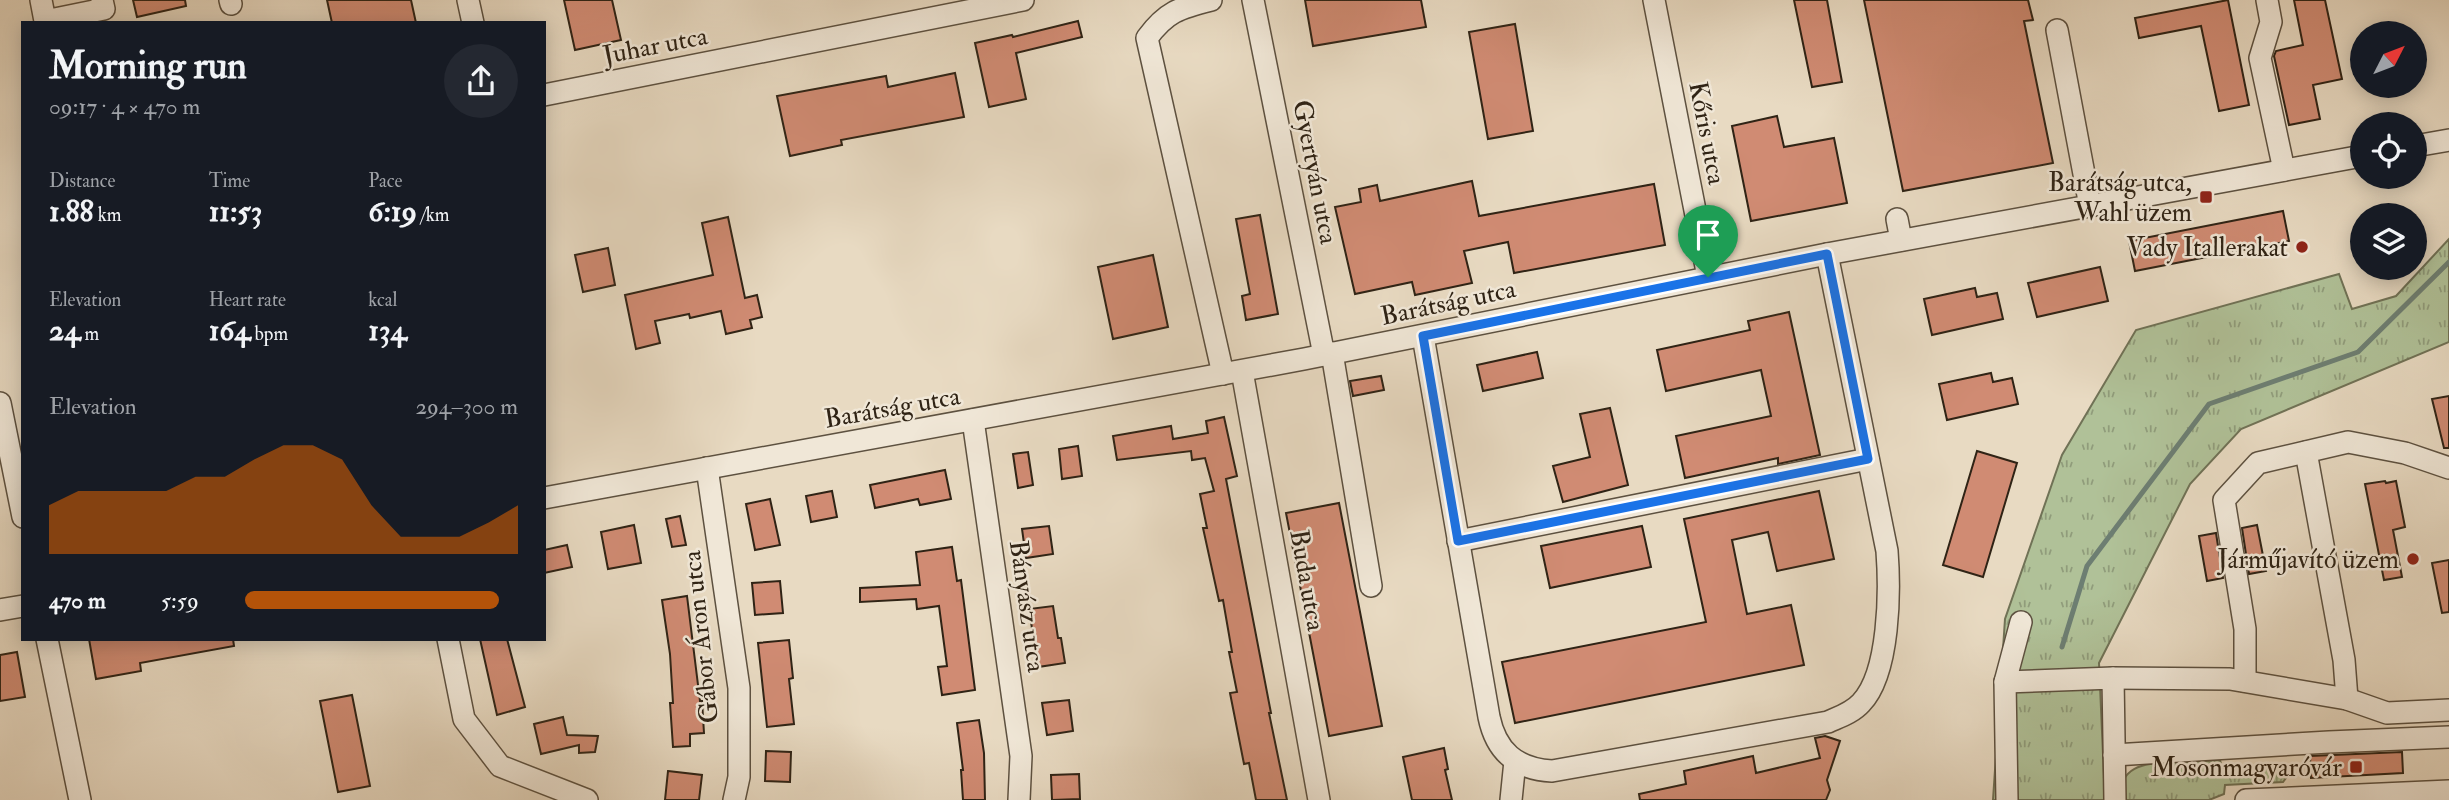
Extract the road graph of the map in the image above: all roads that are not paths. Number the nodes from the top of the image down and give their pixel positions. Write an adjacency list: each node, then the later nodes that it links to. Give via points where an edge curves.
1 (41, 0): 2 (street, via 45,21 104,9)
2 (102, 0)
3 (468, 0): 9 (street)
4 (1023, 0): 11 (street, Juhar utca)
5 (1211, 0): 23 (street, Buda utca, via 1160,20 1147,38)
6 (1253, 0): 22 (street, Gyertyán utca)
7 (1654, 0): 20 (street, Kőris utca)
8 (2267, 0): 15 (street, via 2271,22 2260,58)
9 (473, 21)
10 (2057, 30): 16 (street)
11 (546, 95)
12 (2449, 140): 13 (street)
13 (2427, 144)
14 (2350, 158): 15 (street, Barátság utca)
15 (2284, 170): 16 (street, Barátság utca)
16 (2090, 206): 18 (street, Barátság utca)
17 (1897, 219): 18 (street)
18 (1901, 240): 19 (street, Barátság utca)
19 (1827, 254): 20 (street, Barátság utca); 27 (street)
20 (1708, 277): 21 (street, Barátság utca)
21 (1423, 336): 22 (street, Barátság utca); 32 (street)
22 (1328, 354): 23 (street, Barátság utca); 33 (street, Gyertyán utca)
23 (1232, 372): 25 (street, Barátság utca); 52 (street, Buda utca)
24 (0, 402): 31 (street)
25 (974, 421): 28 (street, Barátság utca); 51 (street, Bányász utca, via 1021,756)
26 (2306, 452): 29 (street, via 2348,442 2405,453); 40 (street, via 2258,463 2224,500 2245,629); 42 (street)
27 (1868, 459): 32 (street); 46 (street, via 1890,585 1883,648 1861,704 1828,722 1552,771 1534,770)
28 (707, 468): 30 (street, Barátság utca); 50 (street, Gábor Áron utca, via 739,688 739,777)
29 (2449, 468)
30 (546, 498)
31 (21, 507)
32 (1458, 541): 46 (street, via 1493,736)
33 (1371, 586)
34 (21, 606): 35 (street)
35 (0, 610)
36 (2021, 622): 41 (street)
37 (47, 641): 48 (street)
38 (448, 641): 49 (street, via 464,719 500,766)
39 (2113, 678): 40 (street); 41 (street); 45 (street)
40 (2245, 681): 42 (street)
41 (2005, 682): 54 (street)
42 (2347, 699): 43 (street, via 2387,713)
43 (2449, 710)
44 (2449, 737): 45 (street)
45 (2114, 755): 55 (street)
46 (1515, 761): 53 (street)
47 (2449, 791): 56 (street)
48 (80, 800)
49 (587, 800)
50 (734, 800)
51 (1019, 800)
52 (1319, 800)
53 (1511, 800)
54 (2007, 800)
55 (2115, 800)
56 (2246, 800)

